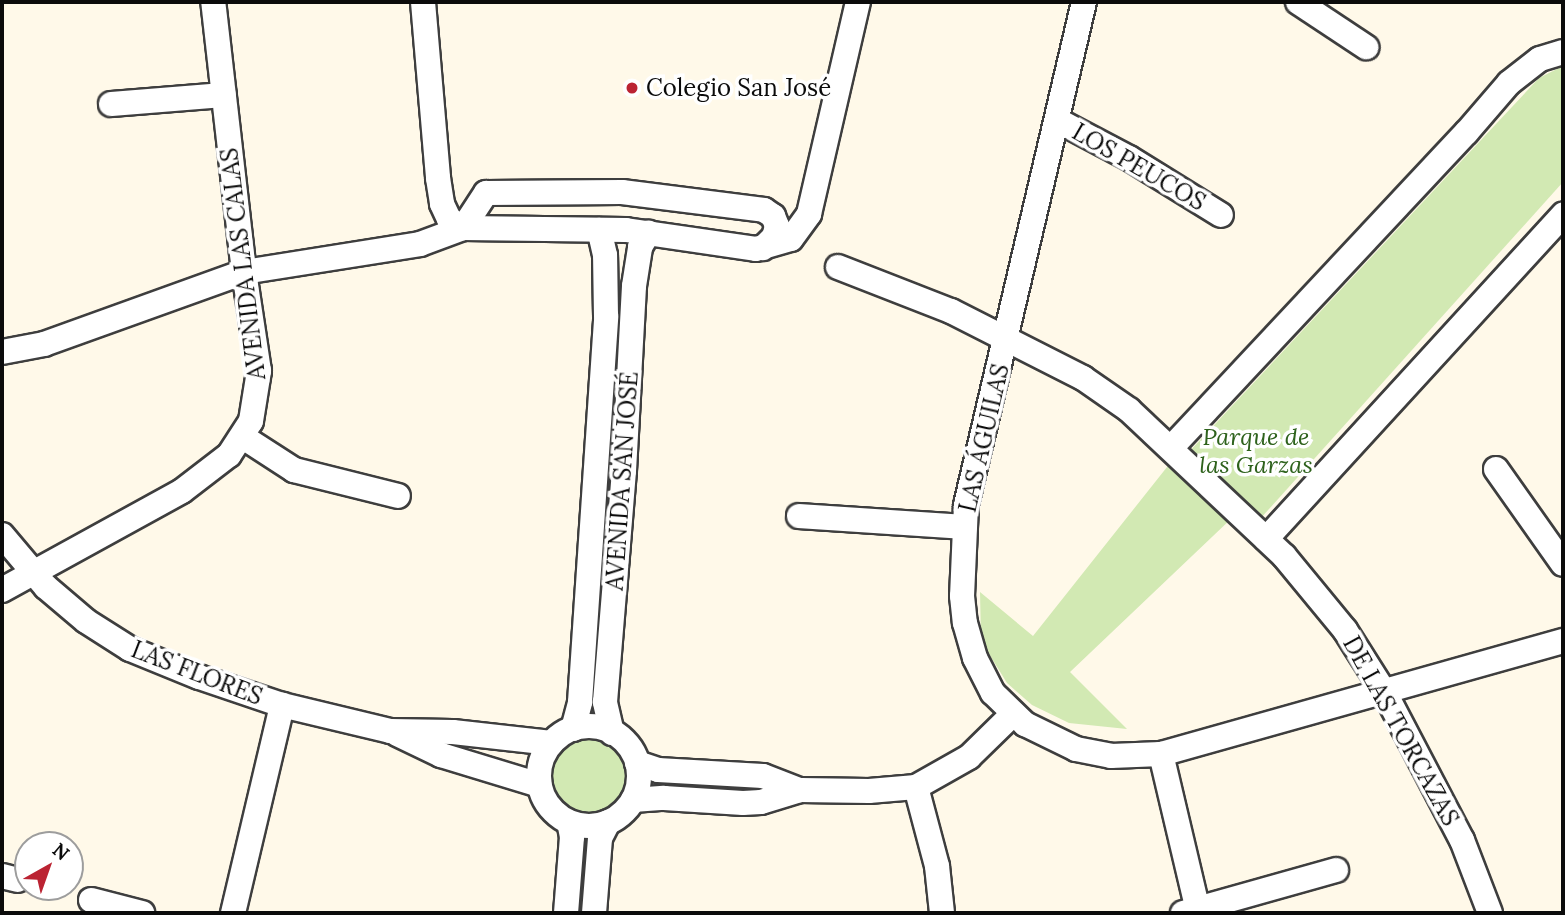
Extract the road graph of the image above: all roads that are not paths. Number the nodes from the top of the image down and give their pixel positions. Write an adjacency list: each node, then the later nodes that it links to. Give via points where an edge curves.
1 (213, 2): 8 (street, AVENIDA LAS CALAS)
2 (424, 2): 13 (street, via 442,204 449,219)
3 (858, 2): 16 (street, via 808,214 792,239)
4 (1084, 2): 10 (street, LAS ÁGUILAS)
5 (1298, 2): 6 (street)
6 (1366, 47)
7 (1563, 52): 22 (street, via 1540,59 1509,83)
8 (224, 95): 9 (street); 18 (street, AVENIDA LAS CALAS)
9 (111, 104)
10 (1057, 120): 11 (street, LOS PEUCOS); 19 (street, LAS ÁGUILAS)
11 (1221, 215)
12 (1563, 215): 28 (street)
13 (463, 228): 14 (street); 16 (street, via 486,193 622,192 764,210 777,226); 18 (street, via 420,244)
14 (599, 230): 15 (street); 36 (street, AVENIDA SAN JOSÉ, via 605,255 606,316 580,702)
15 (649, 232): 16 (street); 38 (street, AVENIDA SAN JOSÉ, via 640,247 634,286 605,702)
16 (763, 248)
17 (838, 267): 19 (street, DE LAS TORCAZAS, via 894,286)
18 (244, 272): 20 (street, via 44,344); 21 (street, AVENIDA LAS CALAS, via 259,378 253,415)
19 (1007, 337): 22 (street, DE LAS TORCAZAS, via 1083,377); 26 (street, LAS ÁGUILAS, via 966,505)
20 (2, 352)
21 (243, 437): 24 (street, via 295,470); 30 (street, AVENIDA LAS CALAS, via 217,466 182,491)
22 (1171, 448): 28 (street, DE LAS TORCAZAS)
23 (1496, 470): 29 (street)
24 (398, 496)
25 (799, 516): 26 (street)
26 (965, 527): 35 (street, LAS ÁGUILAS, via 962,596 969,640 983,676)
27 (2, 535): 30 (street, LAS FLORES)
28 (1266, 539): 33 (street, DE LAS TORCAZAS, via 1345,630)
29 (1563, 564)
30 (33, 574): 31 (street, AVENIDA LAS CALAS); 34 (street, LAS FLORES, via 86,621 130,649)
31 (2, 590)
32 (1563, 641): 33 (street, LAS ÁGUILAS)
33 (1385, 693): 40 (street, LAS ÁGUILAS); 56 (street, DE LAS TORCAZAS, via 1462,840)
34 (282, 705): 37 (street, LAS FLORES); 52 (street)
35 (1013, 714): 40 (street, LAS ÁGUILAS, via 1037,732 1076,749 1111,756); 43 (street, via 970,757)
36 (573, 729): 38 (street, via 593,727); 39 (street)
37 (390, 731): 39 (street, LAS FLORES, via 453,732); 42 (street, LAS FLORES, via 441,755)
38 (612, 733): 41 (street, via 628,745)
39 (551, 743): 42 (street, via 541,763)
40 (1161, 754): 50 (street)
41 (637, 763): 44 (street, via 658,770 763,776); 45 (street)
42 (540, 785): 46 (street, via 548,804)
43 (916, 787): 44 (street); 55 (street, via 937,866)
44 (800, 790): 45 (street, via 761,802)
45 (633, 800): 47 (street)
46 (569, 822): 47 (street, via 592,826); 53 (street, via 572,838)
47 (608, 822): 54 (street, via 600,838)
48 (1336, 870): 50 (street)
49 (91, 900): 51 (street)
50 (1190, 911)
51 (142, 913)
52 (233, 913)
53 (566, 913)
54 (594, 913)
55 (942, 913)
56 (1490, 913)

